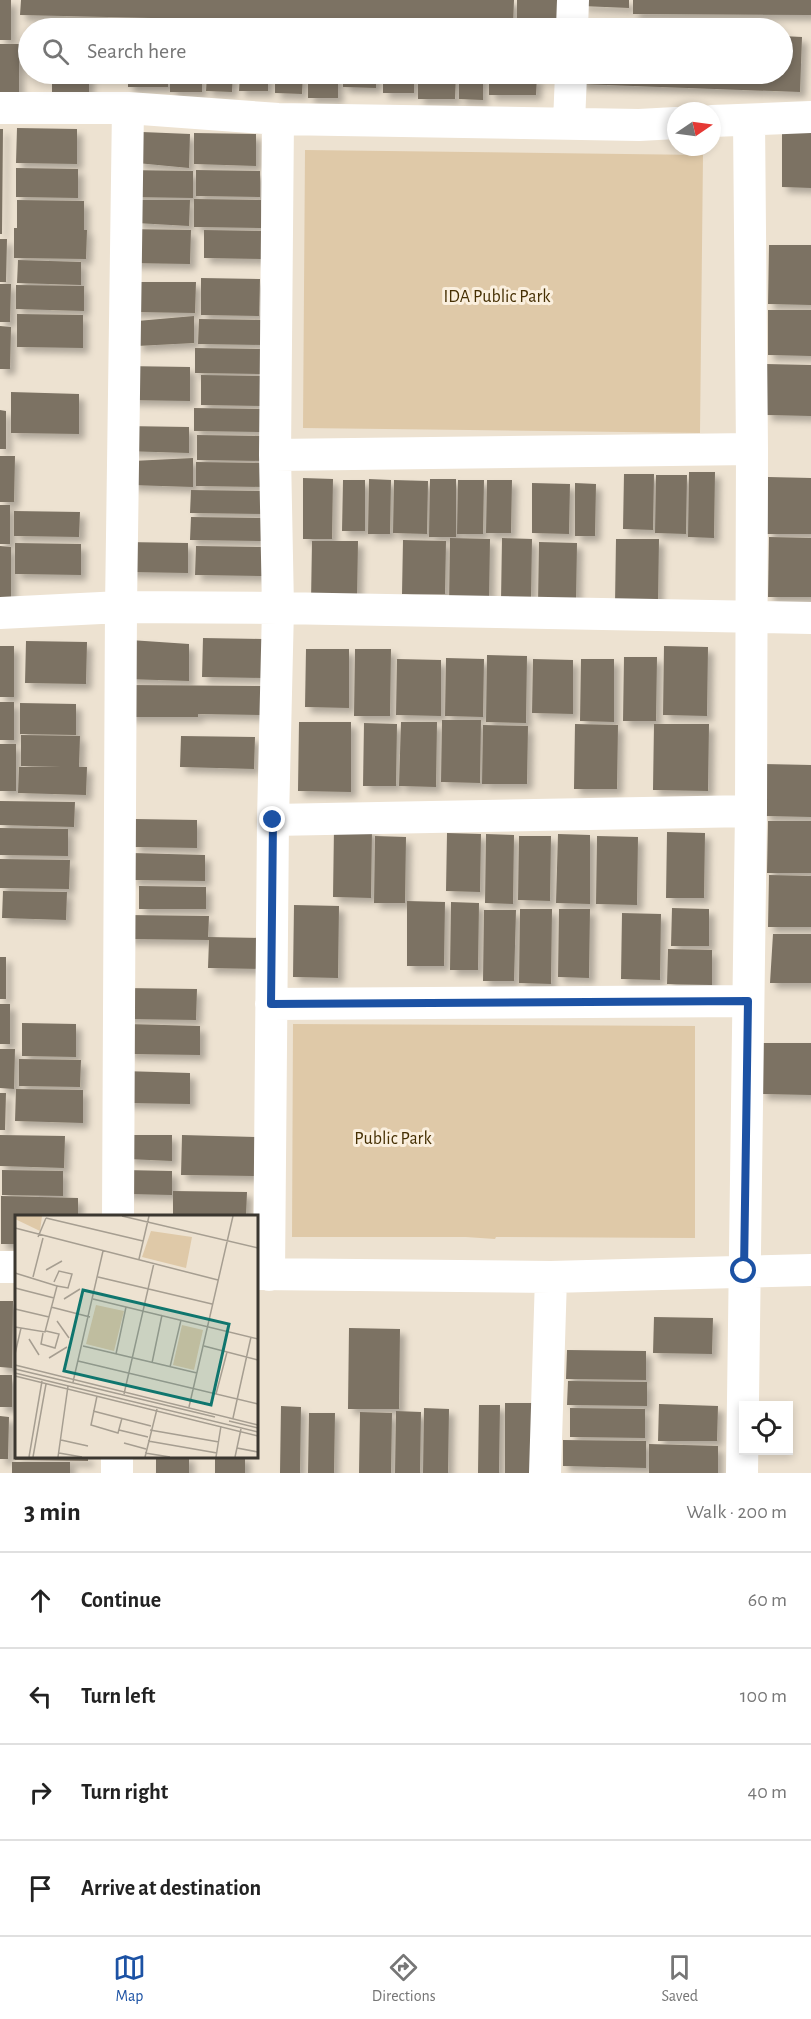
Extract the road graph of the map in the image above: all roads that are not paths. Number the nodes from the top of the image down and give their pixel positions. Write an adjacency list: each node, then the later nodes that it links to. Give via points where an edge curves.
1 (573, 0): 2 (street)
2 (572, 18)
3 (571, 84): 10 (street)
4 (0, 108): 5 (street)
5 (128, 108): 7 (street); 14 (street)
6 (811, 117): 8 (street)
7 (278, 119): 10 (street); 13 (street)
8 (749, 120): 9 (street); 12 (street)
9 (721, 121)
10 (569, 123): 11 (street)
11 (667, 123)
12 (752, 449): 13 (street); 17 (street)
13 (275, 455): 15 (street)
14 (121, 607): 15 (street); 16 (street); 23 (street)
15 (278, 608): 17 (street); 20 (street)
16 (0, 613)
17 (751, 618): 18 (street); 19 (street)
18 (811, 618)
19 (751, 811): 20 (street); 21 (street)
20 (273, 820): 22 (street)
21 (748, 1001): 22 (street); 27 (street)
22 (271, 1004): 28 (street)
23 (118, 1215)
24 (15, 1267): 25 (street)
25 (0, 1268)
26 (811, 1270): 27 (street)
27 (744, 1271): 29 (street); 31 (street)
28 (263, 1275): 29 (street)
29 (550, 1277): 30 (street)
30 (545, 1473)
31 (742, 1473)

